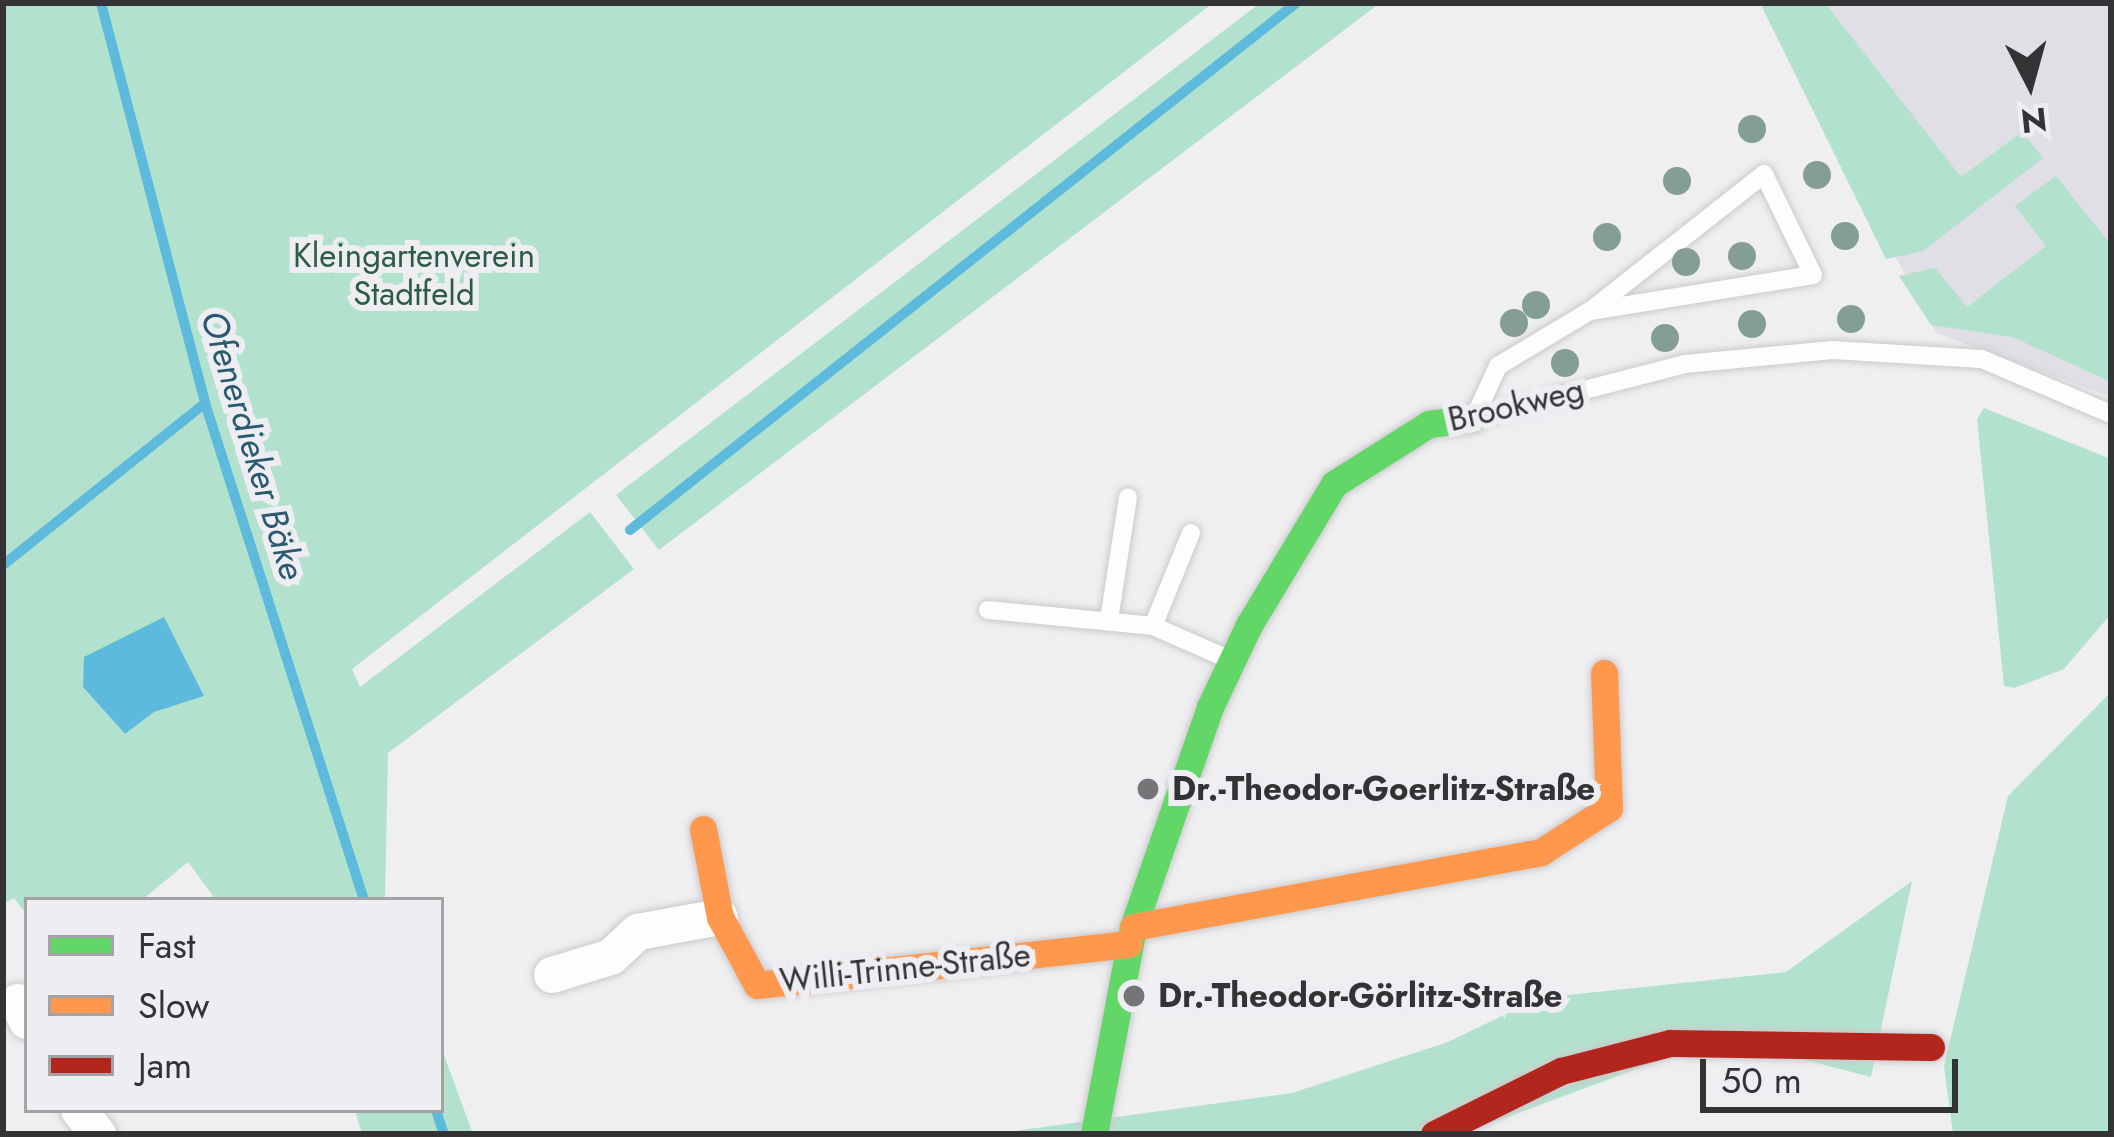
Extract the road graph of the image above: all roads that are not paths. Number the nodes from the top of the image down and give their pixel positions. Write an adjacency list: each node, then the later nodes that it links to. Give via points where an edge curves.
1 (1590, 311): 1 (lane, via 1721,284 1813,275 1764,174); 3 (lane, via 1498,366)
2 (2111, 414): 3 (lane, Brookweg, via 1982,359 1832,350 1684,364)
3 (1474, 418): 9 (street, Brookweg, via 1429,424 1334,484)
4 (1128, 497): 7 (lane)
5 (1191, 533): 8 (lane)
6 (988, 610): 7 (lane)
7 (1109, 620): 8 (lane)
8 (1153, 626): 9 (lane)
9 (1232, 661): 13 (street, Brookweg)
10 (1604, 673): 13 (street, via 1609,808 1541,852)
11 (703, 829): 12 (street, Willi-Trinne-Straße)
12 (720, 916): 13 (street, Willi-Trinne-Straße, via 757,985); 14 (street, via 638,932 611,957)
13 (1131, 935): 16 (street, Brookweg)
14 (552, 975)
15 (1931, 1047): 17 (street, via 1670,1042 1561,1071)
16 (1094, 1134)
17 (1435, 1134)

